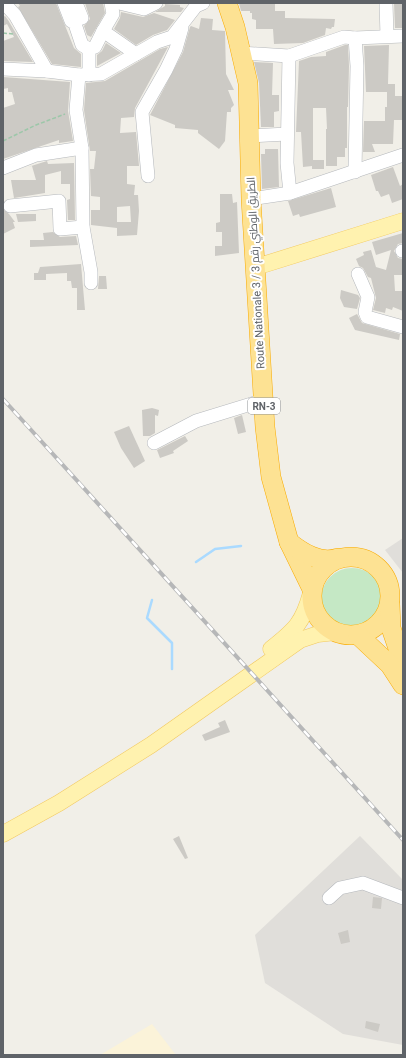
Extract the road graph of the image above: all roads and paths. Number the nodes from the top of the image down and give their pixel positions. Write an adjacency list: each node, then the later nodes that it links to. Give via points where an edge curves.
1 (4, 3): 21 (street, via 15,15)
2 (64, 3): 10 (street)
3 (76, 3): 10 (street, via 82,18)
4 (111, 3): 12 (street, via 113,14)
5 (119, 3): 6 (street, via 144,9)
6 (156, 3)
7 (227, 3): 17 (highway, Route Nationale 3 / الطريق الوطني رقم 3 / RN-3)
8 (386, 3): 13 (street)
9 (194, 4): 11 (street)
10 (74, 21): 16 (street, via 82,45)
11 (182, 26): 18 (street, via 172,37); 31 (street, via 176,49 142,112)
12 (103, 31): 16 (street, via 95,47); 18 (street)
13 (387, 36): 14 (street); 15 (street)
14 (403, 36)
15 (355, 38): 19 (street, via 339,38); 30 (street)
16 (88, 49): 22 (street)
17 (240, 53): 19 (street); 25 (highway, Route Nationale 3 / الطريق الوطني رقم 3 / RN-3, via 248,83)
18 (136, 54): 22 (street, via 101,74)
19 (289, 56): 24 (street)
20 (3, 69): 21 (street)
21 (47, 71): 22 (street)
22 (84, 75): 23 (street)
23 (76, 110): 26 (path); 27 (street)
24 (287, 134): 25 (street); 32 (street)
25 (250, 136): 33 (highway, Route Nationale 3 / الطريق الوطني رقم 3 / RN-3)
26 (3, 141)
27 (82, 148): 29 (street, via 36,155); 36 (street)
28 (403, 155): 30 (street)
29 (3, 168)
30 (355, 172): 32 (street)
31 (148, 176)
32 (290, 193): 33 (street)
33 (251, 199): 37 (highway, Route Nationale 3 / الطريق الوطني رقم 3 / RN-3)
34 (10, 206): 36 (street, via 59,201 60,229)
35 (403, 221): 37 (main road)
36 (83, 228): 39 (street)
37 (256, 267): 41 (highway, Route Nationale 3 / الطريق الوطني رقم 3 / RN-3)
38 (358, 274): 40 (street, via 368,296 365,312 367,317)
39 (91, 283)
40 (403, 327)
41 (264, 400): 42 (street, via 196,421); 43 (highway, Route Nationale 3 / الطريق الوطني رقم 3 / RN-3, via 271,477)
42 (154, 443)
43 (290, 542): 44 (highway, via 312,556 330,561); 45 (highway, RN-3)
44 (338, 558): 45 (highway, via 321,570 314,581); 46 (highway, via 359,557 378,566 391,590)
45 (312, 591): 47 (highway, via 317,616 325,626); 51 (main road, via 306,614 300,623 253,663 147,737)
46 (390, 604): 48 (highway, via 382,621 371,630); 49 (highway, via 391,628)
47 (336, 632): 48 (highway); 52 (main road, via 300,640 151,745 59,803)
48 (358, 635): 50 (highway, via 390,665)
49 (402, 660)
50 (403, 685)
51 (3, 822)
52 (3, 834)
53 (329, 898): 54 (street, via 340,888 363,883)
54 (403, 898)

